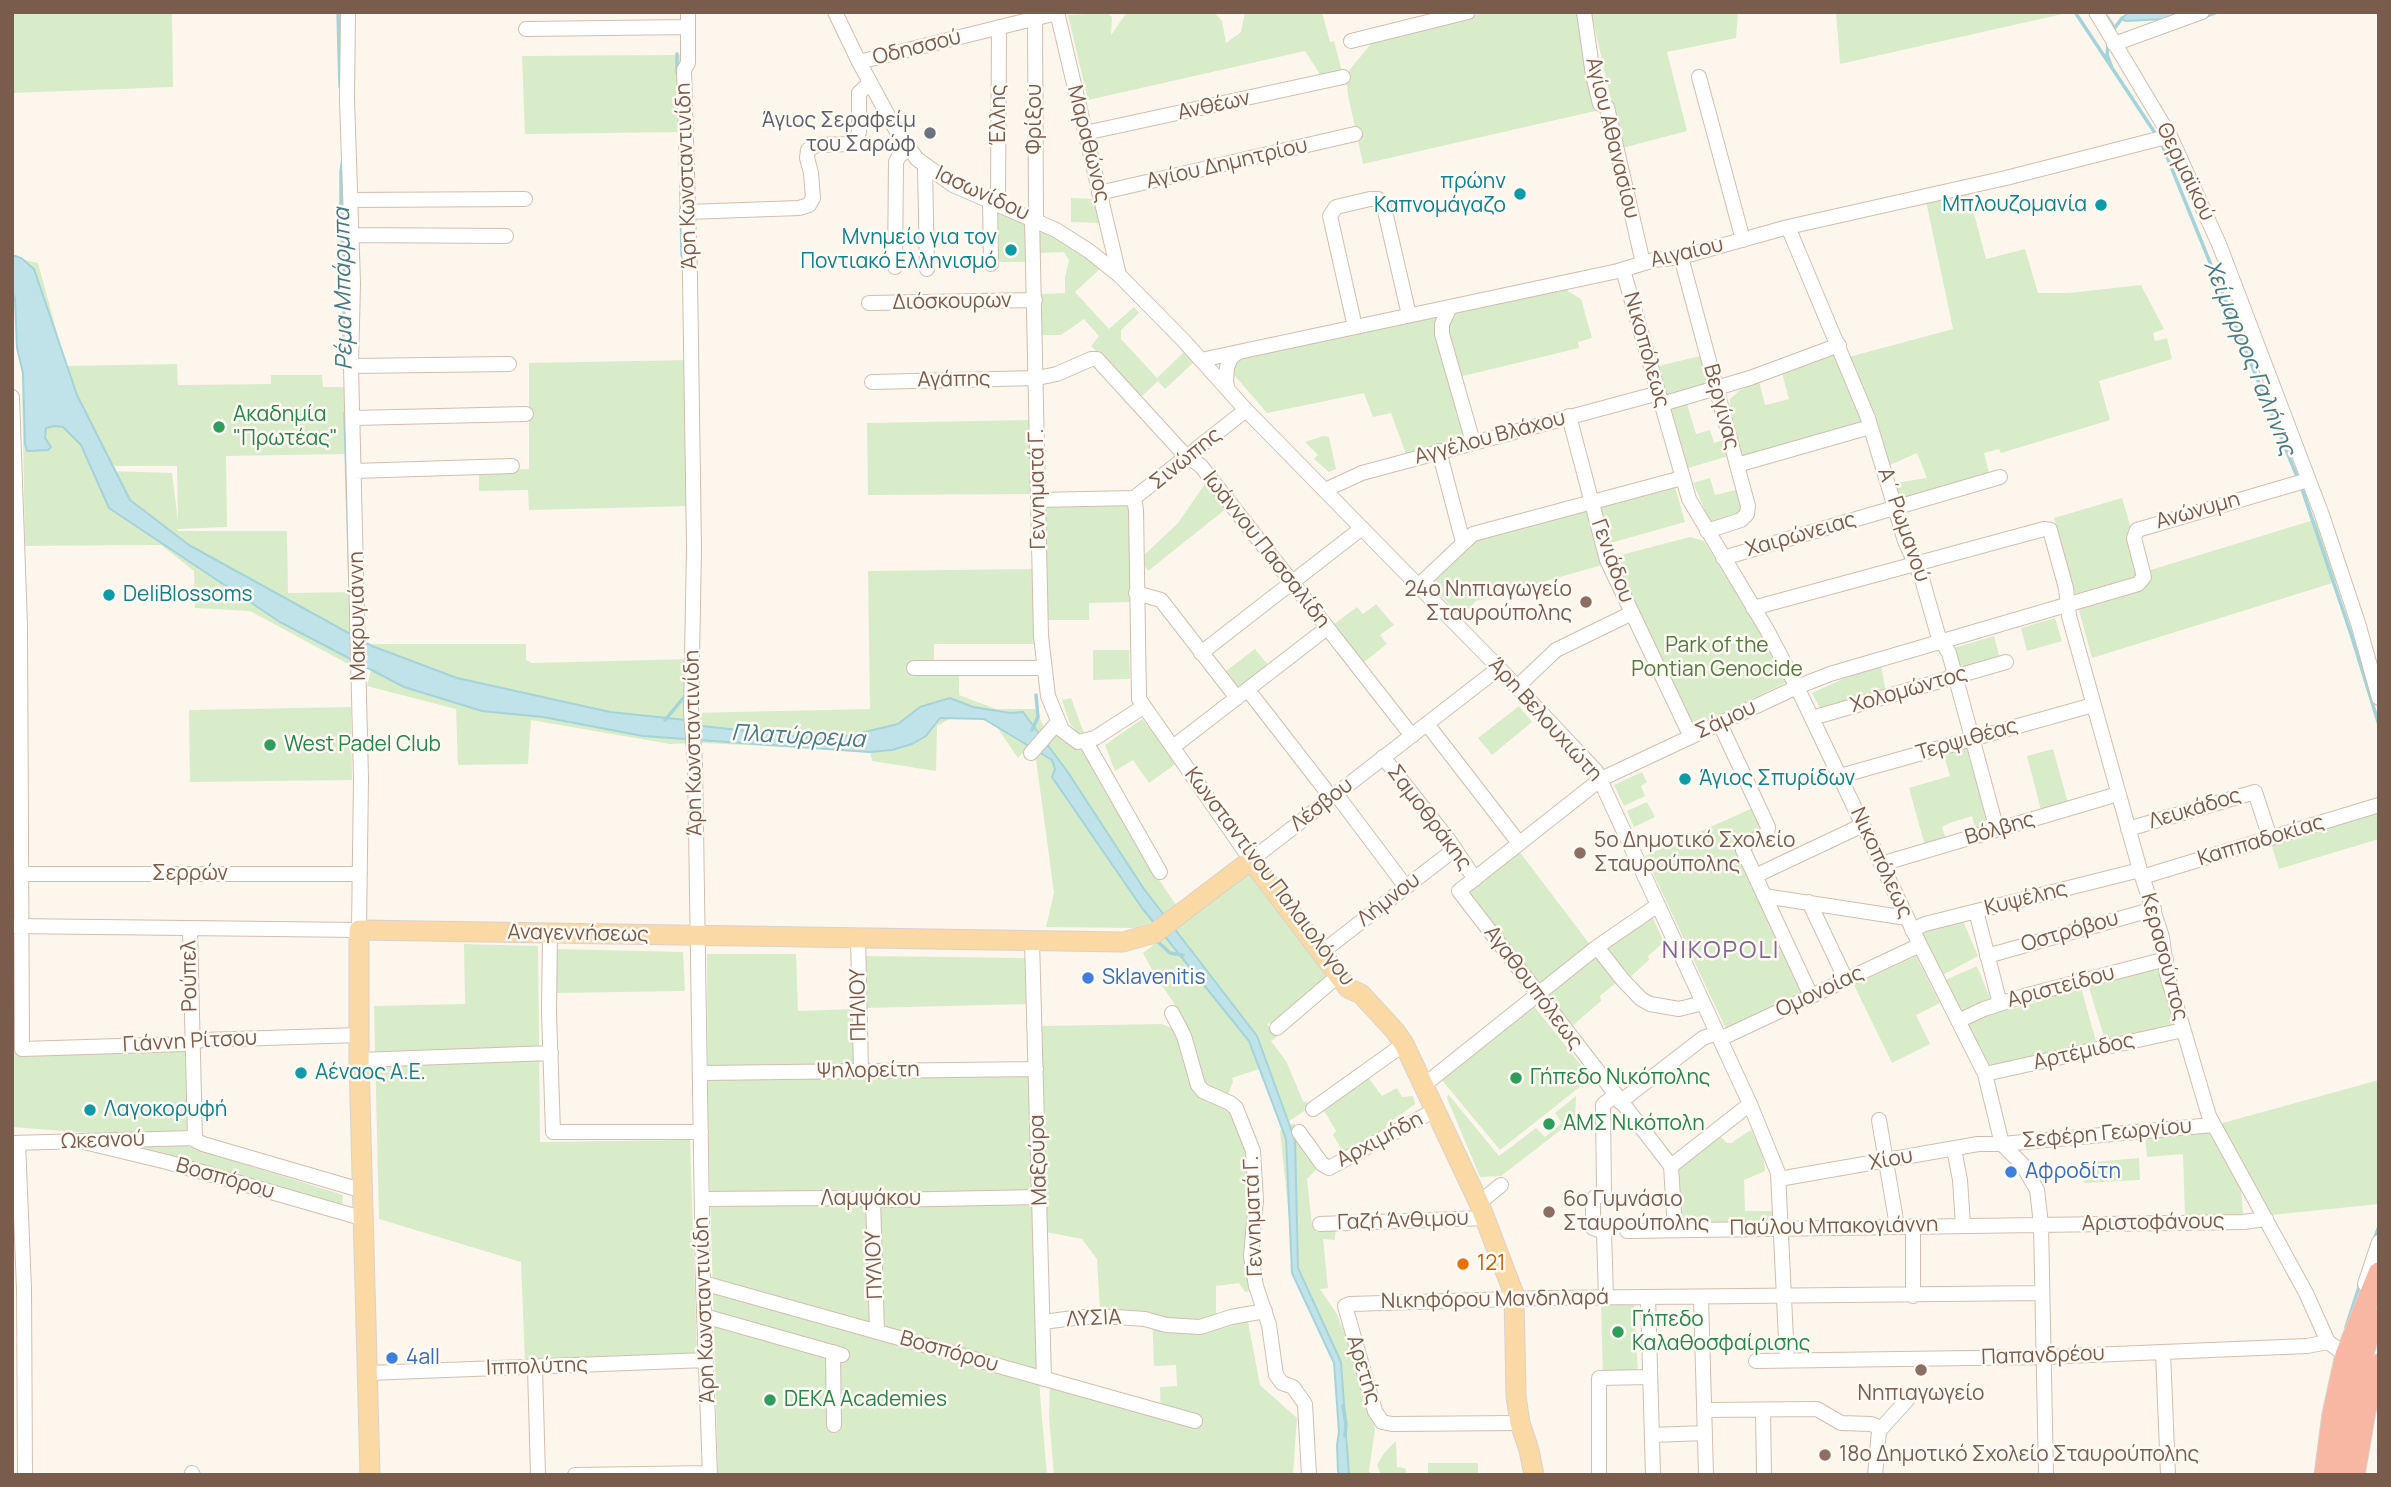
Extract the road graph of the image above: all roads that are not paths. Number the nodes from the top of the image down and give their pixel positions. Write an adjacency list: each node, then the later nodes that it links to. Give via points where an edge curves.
1 (348, 12): 25 (street, Μακρυγιάννη)
2 (835, 12): 14 (street, Ιασωνίδου)
3 (1468, 12): 12 (street)
4 (1584, 12): 36 (street, Αγίου Αθανασίου, via 1593,75 1600,104 1607,107)
5 (2095, 12): 13 (street, Θερμαϊκού)
6 (2202, 12): 13 (street)
7 (1057, 13): 8 (street, Οδησσού); 18 (street, Μαραθώνος)
8 (1035, 19): 10 (street, Οδησσού); 28 (street, Φρίξου)
9 (688, 20): 11 (street); 27 (street, Άρη Κωνσταντινίδη, via 684,70)
10 (999, 27): 14 (street, Οδησσού); 26 (street, Έλλης)
11 (526, 29)
12 (1351, 41)
13 (2114, 44): 20 (street, Θερμαϊκού)
14 (859, 62): 17 (street, Ιασωνίδου)
15 (1343, 77): 18 (street, Ανθέων)
16 (1699, 77): 33 (street)
17 (870, 83): 21 (street, Ιασωνίδου); 27 (street, via 859,93 855,142 816,145 808,150 813,198 809,205)
18 (1085, 133): 23 (street, Μαραθώνος)
19 (1355, 134): 23 (street, Αγίου Δημητρίου)
20 (2170, 136): 29 (street, Αιγαίου); 71 (street, Θερμαϊκού, via 2219,244)
21 (908, 149): 22 (street, Ιασωνίδου); 38 (street, via 895,164)
22 (925, 166): 26 (street, Ιασωνίδου); 39 (street)
23 (1100, 193): 32 (street, Μαραθώνος)
24 (525, 199): 25 (street)
25 (351, 200): 30 (street, Μακρυγιάννη)
26 (994, 202): 28 (street, Ιασωνίδου); 37 (street, Έλλης)
27 (687, 212): 144 (street, Άρη Κωνσταντινίδη, via 694,548 691,713)
28 (1034, 218): 34 (street, Ιασωνίδου); 42 (street, Γεννηματά Γ.)
29 (1788, 228): 33 (street, Αιγαίου); 47 (street, Α΄ Ρωμανού)
30 (351, 235): 31 (street); 51 (street, Μακρυγιάννη)
31 (506, 236)
32 (1110, 237): 34 (street, via 1098,252); 41 (street, Μαραθώνος)
33 (1743, 240): 35 (street, Αιγαίου)
34 (1089, 251): 41 (street, Ιασωνίδου)
35 (1681, 257): 36 (street, Αιγαίου); 54 (street, Βεργίνας)
36 (1643, 263): 40 (street, Αιγαίου)
37 (991, 264)
38 (895, 267)
39 (928, 269)
40 (1623, 270): 44 (street, Αιγαίου); 57 (street, Νικοπόλεως)
41 (1119, 275): 49 (street, Άρη Βελουχιώτη)
42 (1035, 300): 43 (street, Διόσκουρων); 52 (street, Γεννηματά Γ.)
43 (869, 303)
44 (1450, 307): 45 (street, Αιγαίου); 63 (street, via 1442,334)
45 (1409, 315): 46 (street, Αιγαίου); 46 (street, via 1384,206 1378,199 1370,199 1336,207 1330,216)
46 (1354, 327): 48 (street, Αιγαίου)
47 (1839, 345): 54 (street); 62 (street, Α΄ Ρωμανού)
48 (1238, 352): 49 (street, Αιγαίου); 55 (street, via 1227,367)
49 (1201, 360): 55 (street, Άρη Βελουχιώτη)
50 (509, 364): 51 (street)
51 (351, 366): 61 (street, Μακρυγιάννη)
52 (1037, 378): 53 (street, Αγάπης); 65 (street, Ιωάννου Πασσαλίδη, via 1097,359); 74 (street, Γεννηματά Γ.)
53 (872, 382)
54 (1716, 389): 57 (street, Αγγέλου Βλάχου); 66 (street, Βεργίνας)
55 (1229, 392): 58 (street, Άρη Βελουχιώτη)
56 (12, 397): 128 (street, via 20,626)
57 (1660, 399): 60 (street, Αγγέλου Βλάχου); 70 (street, Νικοπόλεως)
58 (1246, 410): 65 (street, Σινώπης); 72 (street, Άρη Βελουχιώτη)
59 (526, 414): 61 (street)
60 (1569, 416): 63 (street, Αγγέλου Βλάχου); 75 (street, Γενιάδου)
61 (353, 418): 68 (street, Μακρυγιάννη)
62 (1871, 427): 66 (street); 76 (street, Α΄ Ρωμανού)
63 (1473, 442): 64 (street, Αγγέλου Βλάχου)
64 (1439, 452): 72 (street, Αγγέλου Βλάχου, via 1362,472); 79 (street)
65 (1189, 457): 73 (street, Σινώπης); 82 (street, Ιωάννου Πασσαλίδη, via 1201,466)
66 (1737, 465): 78 (street, Βεργίνας, via 1746,514 1740,521)
67 (512, 466): 68 (street)
68 (354, 471): 129 (street, Μακρυγιάννη)
69 (2000, 477): 76 (street, Χαιρώνειας)
70 (1682, 478): 75 (street); 78 (street, Νικοπόλεως)
71 (2308, 480): 85 (street, Ανώνυμη, via 2140,528 2133,535 2144,574 2141,583); 99 (street, Θερμαϊκού, via 2343,575)
72 (1325, 490): 77 (street, Άρη Βελουχιώτη)
73 (1134, 498): 74 (street, Σινώπης); 84 (street, Κωνσταντίνου Παλαιολόγου)
74 (1038, 500): 93 (street, Γεννηματά Γ.)
75 (1591, 501): 79 (street, via 1477,532); 87 (street, Γενιάδου, via 1607,560)
76 (1894, 509): 80 (street, Χαιρώνειας); 81 (street, Α΄ Ρωμανού)
77 (1362, 528): 82 (street); 83 (street, Άρη Βελουχιώτη)
78 (1707, 531): 80 (street, Νικοπόλεως)
79 (1463, 542): 83 (street)
80 (1723, 558): 86 (street, Νικοπόλεως)
81 (1915, 565): 85 (street, Κερασούντος, via 2049,530); 86 (street); 89 (street, Α΄ Ρωμανού)
82 (1291, 583): 88 (street, Ιωάννου Πασσαλίδη); 90 (street)
83 (1419, 586): 94 (street, Άρη Βελουχιώτη)
84 (1136, 593): 90 (street, via 1161,600); 101 (street, Κωνσταντίνου Παλαιολόγου, via 1138,688)
85 (2067, 604): 89 (street, Σάμου); 100 (street, Κερασούντος)
86 (1753, 608): 97 (street, Νικοπόλεως)
87 (1632, 613): 96 (street, via 1556,650); 107 (street, Γενιάδου)
88 (1327, 628): 98 (street); 106 (street, Ιωάννου Πασσαλίδη)
89 (1942, 640): 95 (street, Α΄ Ρωμανού); 97 (street, Σάμου)
90 (1201, 653): 98 (street)
91 (2006, 662): 95 (street, Χολομώντος)
92 (914, 668): 93 (street)
93 (1043, 668): 103 (street, Γεννηματά Γ.)
94 (1499, 668): 96 (street, Άρη Βελουχιώτη); 104 (street, Λέσβου)
95 (1956, 677): 102 (street, Χολομώντος); 108 (street, Α΄ Ρωμανού)
96 (1517, 687): 114 (street, Άρη Βελουχιώτη)
97 (1797, 687): 102 (street, Νικοπόλεως); 105 (street, Σάμου)
98 (1242, 694): 110 (street); 116 (street)
99 (2379, 698)
100 (2093, 705): 108 (street, Τερψιθέας); 115 (street, Κερασούντος)
101 (1143, 707): 109 (street); 110 (street, Κωνσταντίνου Παλαιολόγου)
102 (1812, 718): 113 (street, Νικοπόλεως)
103 (1058, 722): 109 (street, via 1072,740); 111 (street)
104 (1427, 724): 106 (street, Λέσβου); 122 (street)
105 (1720, 724): 107 (street, Σάμου); 130 (street, via 1768,827 1767,834 1742,846)
106 (1412, 736): 112 (street, Λέσβου)
107 (1691, 737): 114 (street, Σάμου)
108 (1972, 738): 113 (street, Τερψιθέας); 120 (street, Α΄ Ρωμανού)
109 (1086, 742): 126 (street)
110 (1173, 747): 124 (street, Κωνσταντίνου Παλαιολόγου)
111 (1031, 753)
112 (1383, 757): 116 (street, Λέσβου); 123 (street, Σαμοθράκης)
113 (1840, 776): 118 (street, Νικοπόλεως)
114 (1601, 779): 122 (street, Σάμου); 136 (street, Άρη Βελουχιώτη)
115 (2118, 794): 119 (street, Κερασούντος); 120 (street, Βόλβης)
116 (1333, 795): 124 (street, Λέσβου); 132 (street)
117 (2379, 805): 121 (street, Καππαδοκίας)
118 (1863, 825): 125 (street, Νικοπόλεως); 130 (street)
119 (2128, 829): 121 (street, Λευκάδος, via 2255,792); 127 (street, Κερασούντος)
120 (1997, 830): 125 (street, Βόλβης)
121 (2270, 838): 127 (street, Καππαδοκίας)
122 (1519, 844): 131 (street, Σάμου)
123 (1455, 849): 131 (street, Σαμοθράκης); 132 (street, Λήμνου)
124 (1251, 860): 146 (main road, Λέσβου); 150 (main road, Κωνσταντίνου Παλαιολόγου)
125 (1881, 864): 139 (street, Νικοπόλεως)
126 (1160, 872)
127 (2141, 873): 137 (street, Κερασούντος); 138 (street, Κυψέλης)
128 (21, 874): 129 (street, Σερρών); 140 (street)
129 (360, 874): 142 (street, Μακρυγιάννη)
130 (1755, 876): 134 (street)
131 (1475, 879): 133 (street, Σάμου)
132 (1406, 887): 150 (street, Λήμνου)
133 (1459, 891): 155 (street, Αγαθουπόλεως)
134 (1765, 896): 135 (street); 156 (street)
135 (1809, 902): 139 (street); 154 (street)
136 (1658, 905): 149 (street); 157 (street, Άρη Βελουχιώτη)
137 (2154, 909): 151 (street, Οστρόβου); 152 (street, Κερασούντος)
138 (1976, 911): 139 (street, Κυψέλης); 151 (street)
139 (1910, 924): 148 (street, Νικοπόλεως)
140 (17, 926): 141 (street, Αναγεννήσεως); 165 (street, Γιάννη Ρίτσου, via 22,1049)
141 (190, 929): 142 (street, Αναγεννήσεως); 165 (street, Ρούπελ)
142 (359, 930): 143 (main road, Αναγεννήσεως); 163 (main road, Μακρυγιάννη)
143 (550, 932): 144 (main road, Αναγεννήσεως); 167 (street)
144 (698, 936): 145 (main road, Αναγεννήσεως); 171 (street, Άρη Κωνσταντινίδη)
145 (858, 938): 147 (main road, Αναγεννήσεως); 170 (street, ΠΗΛΙΟΥ)
146 (1143, 938): 147 (main road, Αναγεννήσεως, via 1117,943)
147 (1032, 941): 169 (street, Μαξούρα)
148 (1920, 945): 154 (street, Ομονοίας); 160 (street, Νικοπόλεως)
149 (1597, 947): 155 (street); 157 (street, via 1650,1004 1679,1009)
150 (1322, 952): 153 (main road, Κωνσταντίνου Παλαιολόγου)
151 (1987, 956): 158 (street)
152 (2165, 959): 158 (street, Αριστείδου); 162 (street, Κερασούντος)
153 (1339, 975): 161 (street); 166 (main road, Κωνσταντίνου Παλαιολόγου)
154 (1846, 980): 156 (street, Ομονοίας)
155 (1537, 993): 173 (street); 174 (street, Αγαθουπόλεως)
156 (1811, 996): 164 (street, Ομονοίας)
157 (1703, 1003): 164 (street, Άρη Βελουχιώτη)
158 (2000, 1004): 160 (street, Αριστείδου)
159 (1172, 1013): 218 (street, Γεννηματά Γ., via 1184,1036 1196,1080 1203,1091 1236,1108 1253,1151 1256,1200 1251,1256)
160 (1958, 1021): 172 (street, Νικοπόλεως)
161 (1277, 1028)
162 (2183, 1030): 172 (street, Αρτέμιδος); 179 (street, Κερασούντος)
163 (359, 1035): 165 (street, Γιάννη Ρίτσου); 168 (main road, Μακρυγιάννη)
164 (1718, 1036): 174 (street, Ομονοίας, via 1703,1038); 175 (street, Άρη Βελουχιώτη)
165 (192, 1043): 182 (street, Ρούπελ)
166 (1404, 1044): 173 (main road, Κωνσταντίνου Παλαιολόγου); 176 (street)
167 (551, 1053): 168 (street); 180 (street, via 553,1132)
168 (359, 1060): 191 (main road, Μακρυγιάννη)
169 (1036, 1069): 170 (street, Ψηλορείτη); 192 (street, Μαξούρα)
170 (861, 1071): 171 (street, Ψηλορείτη)
171 (700, 1073): 180 (street, Άρη Κωνσταντινίδη)
172 (1985, 1074): 185 (street, Νικοπόλεως)
173 (1424, 1085): 177 (main road, Κωνσταντίνου Παλαιολόγου)
174 (1618, 1098): 188 (street, Αγαθουπόλεως); 215 (street, Ομονοίας, via 1603,1105 1604,1195 1593,1199 1593,1228 1604,1232)
175 (1750, 1104): 188 (street); 189 (street, Άρη Βελουχιώτη)
176 (1313, 1110)
177 (1435, 1110): 181 (street, Αρχιμήδη, via 1329,1168); 195 (main road, Κωνσταντίνου Παλαιολόγου)
178 (1879, 1120): 187 (street)
179 (2213, 1125): 185 (street, Σεφέρη Γεωργίου); 197 (street, Κερασούντος)
180 (701, 1132): 193 (street, Άρη Κωνσταντινίδη)
181 (1299, 1132)
182 (199, 1141): 183 (street, Ωκεανού); 191 (street, Βοσπόρου)
183 (84, 1142): 184 (street, Ωκεανού); 196 (street, Βοσπόρου)
184 (15, 1143): 206 (street)
185 (2002, 1144): 186 (street, Χίου); 199 (street, Νικοπόλεως, via 2034,1181)
186 (1954, 1149): 187 (street, Χίου); 200 (street)
187 (1886, 1161): 189 (street, Χίου); 201 (street)
188 (1671, 1166): 204 (street)
189 (1779, 1179): 203 (street, Άρη Βελουχιώτη)
190 (1502, 1185): 195 (street)
191 (363, 1191): 196 (main road, Μακρυγιάννη)
192 (1040, 1196): 194 (street, Λαμψάκου); 220 (street, Μαξούρα)
193 (702, 1199): 194 (street, Λαμψάκου); 209 (street, Άρη Κωνσταντινίδη)
194 (873, 1199): 222 (street, ΠΥΛΙΟΥ)
195 (1482, 1210): 198 (street, Γαζή Άνθιμου); 216 (main road, Κωνσταντίνου Παλαιολόγου)
196 (365, 1219): 231 (main road, Μακρυγιάννη)
197 (2266, 1219): 199 (street, Αριστοφάνoυς); 223 (street, Κερασούντος)
198 (1320, 1224)
199 (2041, 1224): 200 (street, Παύλου Μπακογιάννη); 210 (street, Νικοπόλεως)
200 (1963, 1225): 202 (street, Παύλου Μπακογιάννη)
201 (1897, 1226): 202 (street, Παύλου Μπακογιάννη); 203 (street, Παύλου Μπακογιάννη)
202 (1913, 1226): 212 (street)
203 (1782, 1228): 204 (street, Παύλου Μπακογιάννη); 211 (street, Άρη Βελουχιώτη)
204 (1675, 1230): 205 (street, Παύλου Μπακογιάννη)
205 (1627, 1231)
206 (17, 1242): 238 (street)
207 (2379, 1242): 223 (street)
208 (2379, 1273): 223 (highway)
209 (703, 1283): 219 (street, Άρη Κωνσταντινίδη); 222 (street, Βοσπόρου)
210 (2042, 1293): 212 (street, Νικηφόρου Μανδηλαρά); 225 (street, Νικοπόλεως)
211 (1785, 1296): 212 (street, Νικηφόρου Μανδηλαρά); 214 (street, Νικηφόρου Μανδηλαρά); 227 (street, Άρη Βελουχιώτη)
212 (1913, 1296)
213 (1648, 1297): 214 (street, Νικηφόρου Μανδηλαρά); 215 (street, Νικηφόρου Μανδηλαρά); 232 (street)
214 (1701, 1297): 236 (street)
215 (1606, 1298): 216 (street, Νικηφόρου Μανδηλαρά)
216 (1516, 1300): 221 (street, Νικηφόρου Μανδηλαρά, via 1350,1304 1344,1307); 240 (main road, Κωνσταντίνου Παλαιολόγου)
217 (2379, 1304): 260 (highway, via 2356,1377)
218 (1265, 1311): 220 (street, ΛΥΣΙΑ, via 1200,1326 1098,1317); 250 (street, Γεννηματά Γ., via 1276,1375 1293,1387 1305,1404)
219 (704, 1316): 226 (street, Άρη Κωνσταντινίδη); 241 (street, via 837,1353)
220 (1042, 1322): 233 (street, Μαξούρα)
221 (1349, 1323): 240 (street, Αρετής, via 1382,1422)
222 (877, 1332): 233 (street, Βοσπόρου)
223 (2341, 1347): 224 (street, Παπανδρέου); 259 (highway)
224 (2163, 1352): 225 (street, Παπανδρέου); 258 (street)
225 (2043, 1357): 227 (street, Παπανδρέου); 257 (street, Νικοπόλεως)
226 (706, 1360): 230 (street, Ιππολύτης); 245 (street, Άρη Κωνσταντινίδη)
227 (1787, 1360): 228 (street, Παπανδρέου)
228 (1756, 1361)
229 (2379, 1365): 261 (highway)
230 (535, 1368): 231 (street, Ιππολύτης); 248 (street)
231 (368, 1373): 247 (main road, Μακρυγιάννη)
232 (1650, 1377): 244 (street); 252 (street, via 1598,1378)
233 (1044, 1379): 239 (street, Βοσπόρου)
234 (1907, 1401): 242 (street)
235 (2379, 1403): 262 (highway)
236 (1704, 1410): 237 (street); 243 (street)
237 (1763, 1410): 242 (street, via 1817,1409 1841,1423); 255 (street)
238 (18, 1421): 246 (street)
239 (1195, 1421)
240 (1520, 1423): 251 (main road, Κωνσταντίνου Παλαιολόγου)
241 (834, 1425)
242 (1881, 1428): 256 (street)
243 (1704, 1433): 244 (street); 254 (street)
244 (1653, 1435): 253 (street)
245 (710, 1474): 249 (street)
246 (25, 1475)
247 (370, 1475)
248 (538, 1475)
249 (575, 1475)
250 (1309, 1475)
251 (1534, 1475)
252 (1599, 1475)
253 (1653, 1475)
254 (1706, 1475)
255 (1764, 1475)
256 (1875, 1475)
257 (2046, 1475)
258 (2168, 1475)
259 (2325, 1475)
260 (2340, 1475)
261 (2354, 1475)
262 (2369, 1475)

